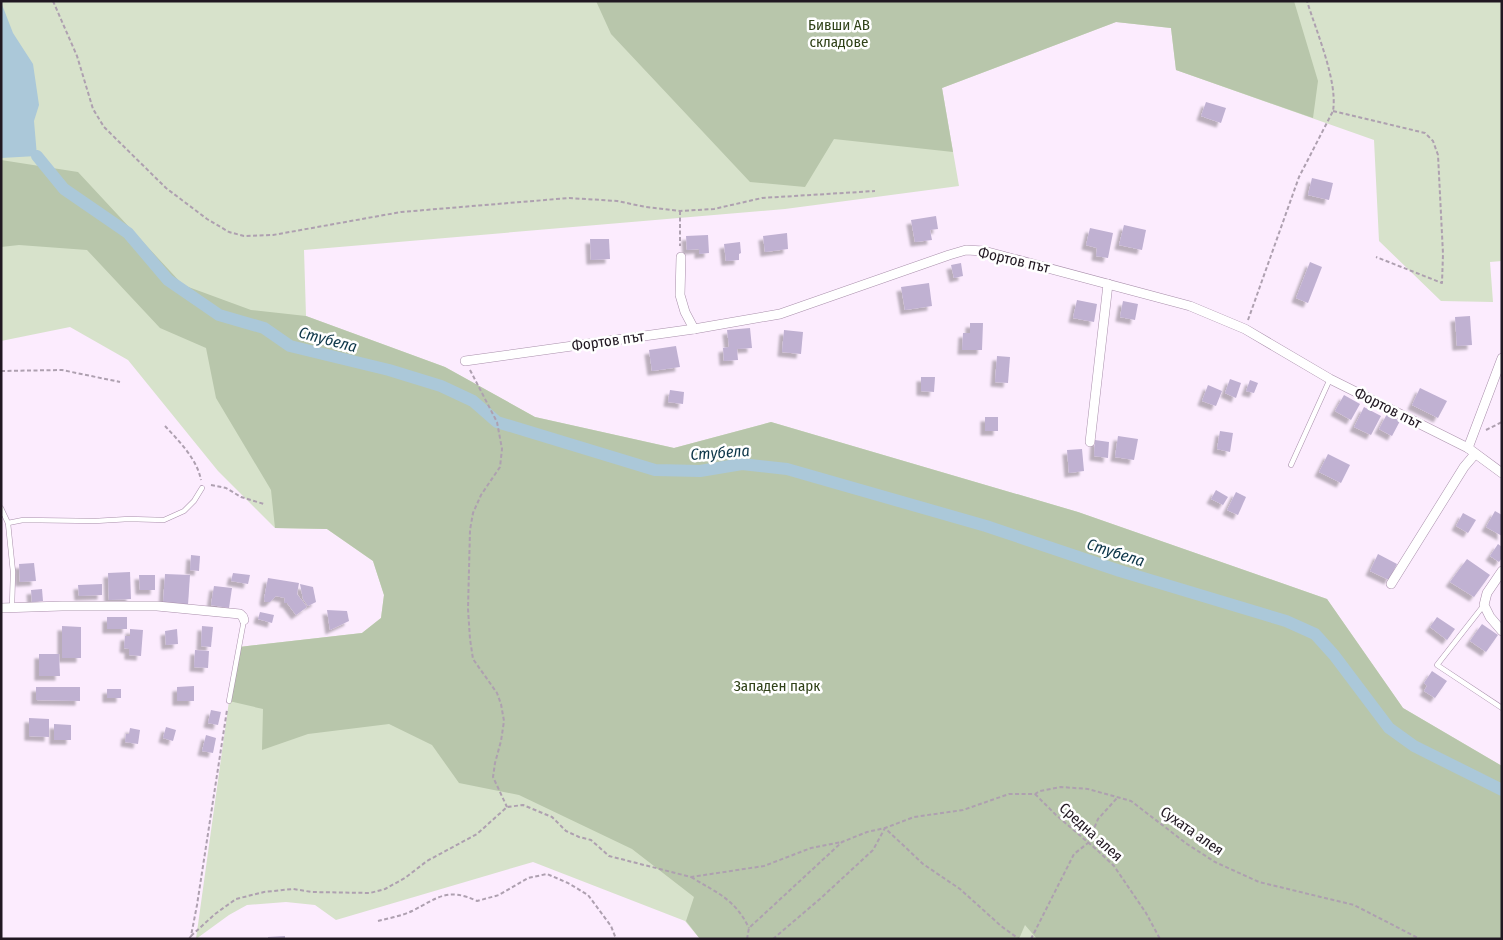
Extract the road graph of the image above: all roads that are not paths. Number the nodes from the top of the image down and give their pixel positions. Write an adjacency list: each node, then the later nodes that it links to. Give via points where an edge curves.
1 (680, 257): 3 (street, via 680,295)
2 (1108, 284): 3 (street, Фортов път, via 984,251 966,250 780,314); 6 (street, Фортов път, via 1190,306 1244,329); 7 (street)
3 (694, 329): 5 (street, Фортов път)
4 (1502, 358): 8 (street)
5 (465, 361)
6 (1330, 379): 8 (street, Фортов път); 9 (lane)
7 (1090, 442)
8 (1472, 451): 10 (street, Фортов път); 16 (street)
9 (1291, 465)
10 (1498, 466): 11 (street, Фортов път)
11 (1502, 473)
12 (202, 488): 14 (lane, via 184,511 164,520 23,520)
13 (1, 508): 14 (lane)
14 (8, 523): 18 (lane, via 13,572)
15 (1502, 571): 17 (street, via 1487,593)
16 (1391, 584)
17 (1484, 605): 21 (street); 23 (lane, via 1437,665)
18 (12, 607): 19 (street); 20 (street, via 156,606 240,614)
19 (1, 608)
20 (244, 620): 22 (lane)
21 (1502, 631)
22 (229, 701)
23 (1502, 708)

